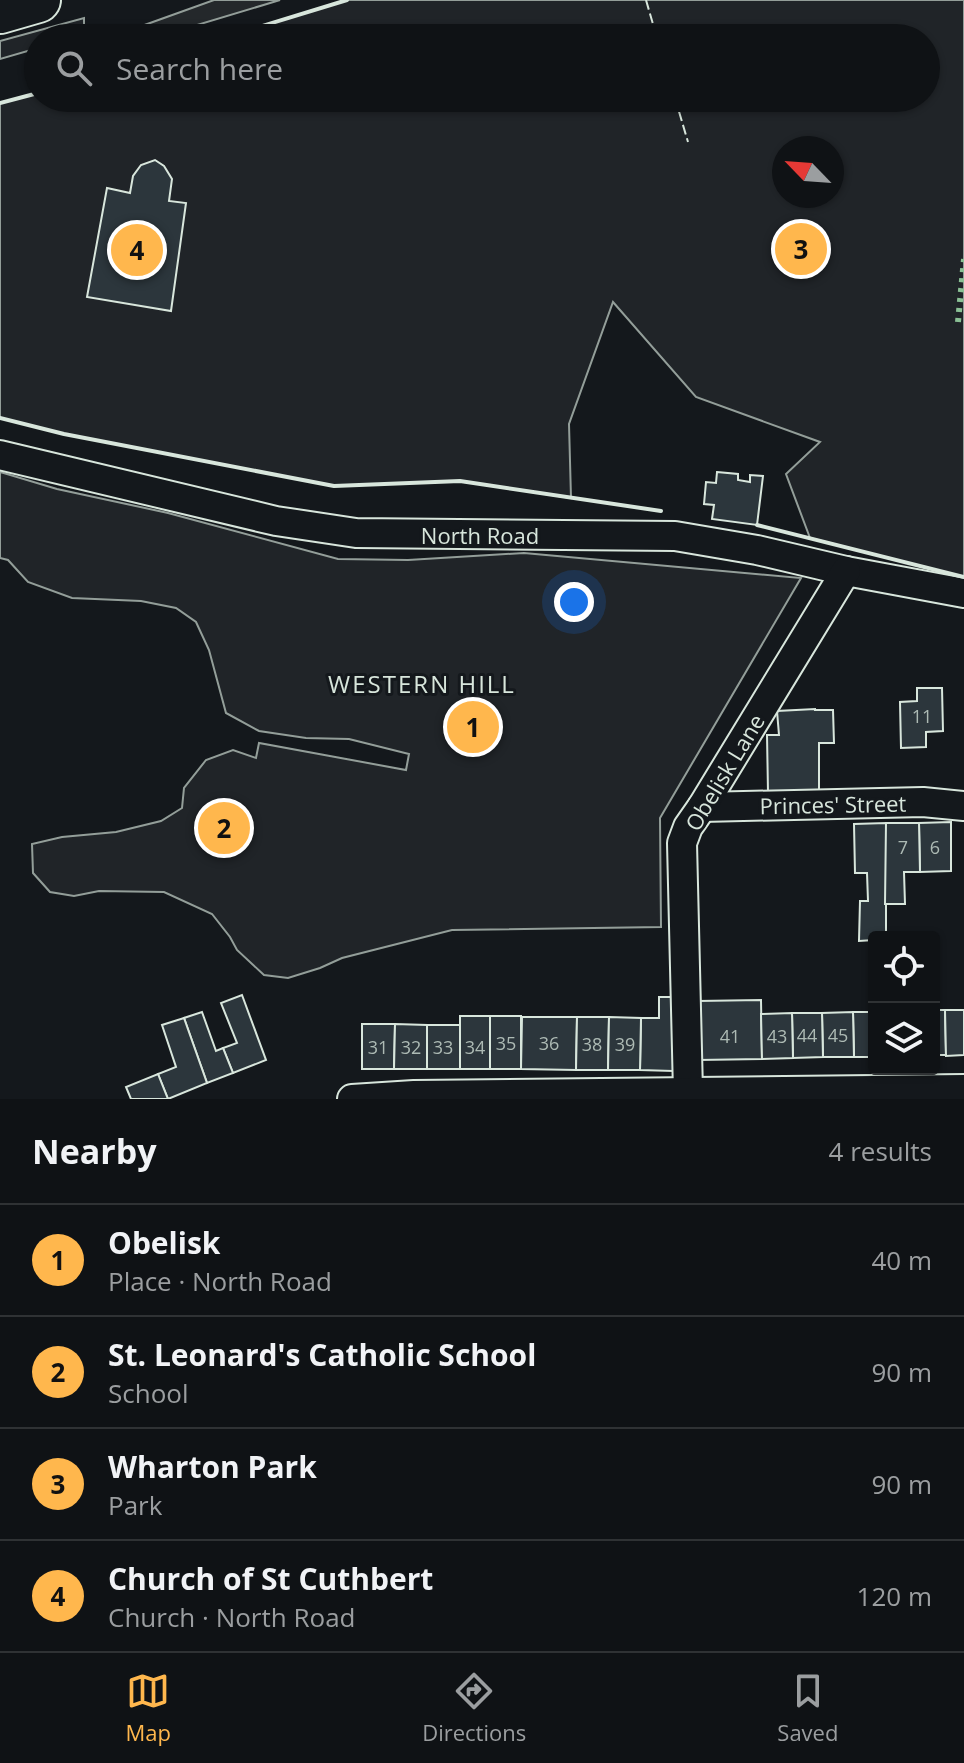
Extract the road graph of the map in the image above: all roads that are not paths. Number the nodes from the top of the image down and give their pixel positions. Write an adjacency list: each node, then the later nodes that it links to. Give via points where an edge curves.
1 (38, 0): 2 (highway)
2 (0, 11)
3 (0, 455): 4 (street, North Road, via 276,521 356,533 675,536)
4 (846, 571): 5 (street, North Road); 7 (street, Obelisk Lane)
5 (964, 593)
6 (964, 806): 7 (street, Princes' Street, via 923,802)
7 (702, 807): 9 (street, Obelisk Lane, via 682,843)
8 (964, 1089): 9 (street)
9 (688, 1092): 10 (street)
10 (352, 1099)

